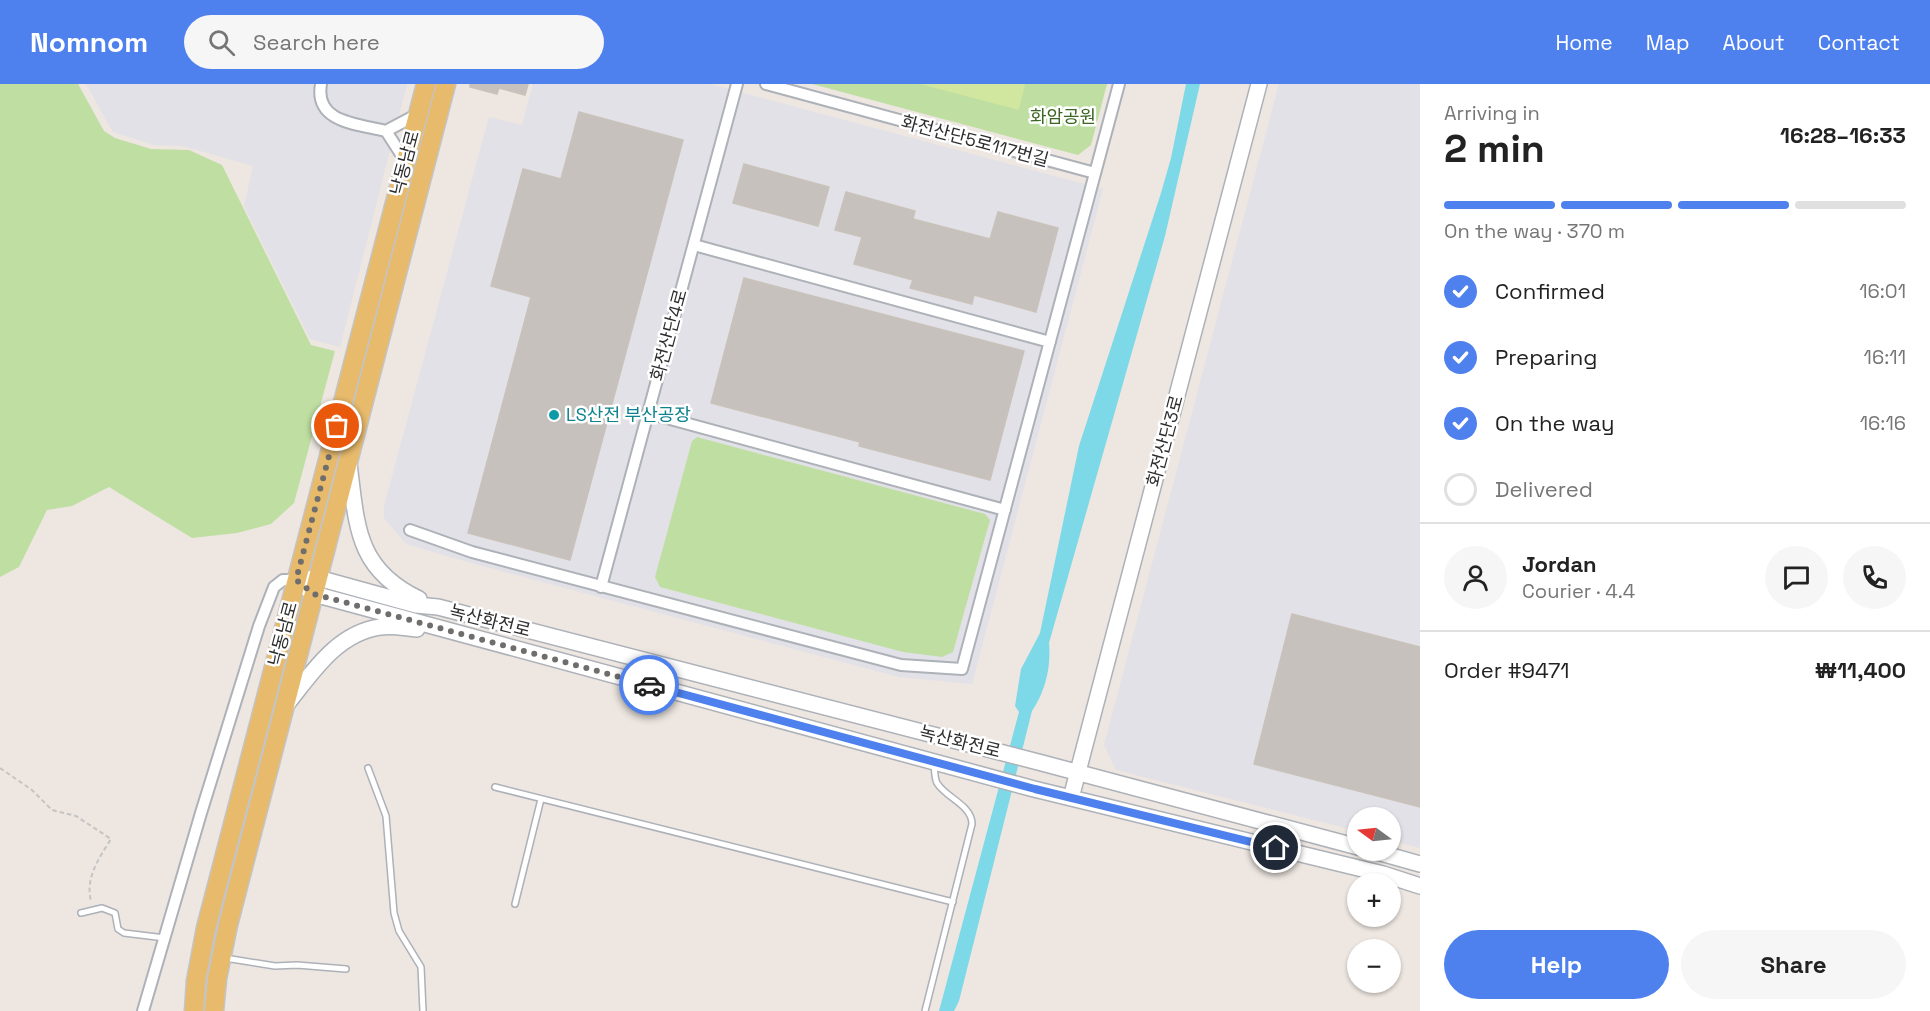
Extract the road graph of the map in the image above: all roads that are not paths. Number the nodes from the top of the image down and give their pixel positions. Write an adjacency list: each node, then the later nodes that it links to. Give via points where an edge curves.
1 (321, 84): 9 (street, via 323,106 335,118)
2 (426, 84): 8 (main road, 낙동남로)
3 (446, 84): 15 (main road, 낙동남로)
4 (737, 84): 12 (street, 화전산단4로)
5 (766, 84): 11 (street, 화전산단5로117번길)
6 (1119, 84): 11 (street)
7 (1259, 84): 26 (main road, 화전산단3로)
8 (418, 113): 9 (street); 10 (main road, 낙동남로)
9 (386, 131): 10 (street)
10 (405, 162): 18 (main road, 낙동남로)
11 (1095, 173): 13 (street)
12 (694, 245): 13 (street); 14 (street, 화전산단4로)
13 (1050, 342): 16 (street)
14 (648, 413): 16 (street); 20 (street, 화전산단4로)
15 (348, 461): 19 (main road, 낙동남로); 21 (main road, via 357,524 375,567 400,589)
16 (1005, 510): 20 (street, via 962,669 901,665)
17 (410, 530): 20 (street, via 472,552)
18 (296, 580): 19 (main road, 녹산화전로); 37 (street, via 283,580 274,587 266,606); 41 (main road, 낙동남로, via 206,928)
19 (316, 586): 21 (main road, 녹산화전로); 22 (main road, 녹산화전로); 23 (main road, 낙동남로)
20 (601, 587)
21 (438, 607): 26 (main road, 녹산화전로)
22 (466, 635): 23 (main road, via 398,627 366,630 322,659); 24 (main road, 녹산화전로)
23 (285, 706): 38 (main road, 낙동남로)
24 (934, 762): 28 (main road, 녹산화전로); 34 (lane, via 936,781 972,818)
25 (368, 768): 43 (lane, via 386,816 394,913 399,931 421,968)
26 (1078, 772): 28 (main road, 화전산단3로); 30 (main road, 녹산화전로)
27 (495, 787): 29 (lane)
28 (1071, 798): 33 (main road, 녹산화전로)
29 (541, 799): 34 (lane); 35 (lane)
30 (1347, 844)
31 (1401, 859): 32 (main road)
32 (1420, 864)
33 (1420, 886)
34 (953, 902): 44 (lane)
35 (515, 904)
36 (81, 913): 37 (lane, via 102,908 115,913 118,929 124,933)
37 (165, 938): 40 (street)
38 (221, 957): 39 (lane, via 275,966); 42 (main road, 낙동남로)
39 (346, 969)
40 (143, 1011)
41 (194, 1011)
42 (214, 1011)
43 (423, 1011)
44 (925, 1011)

